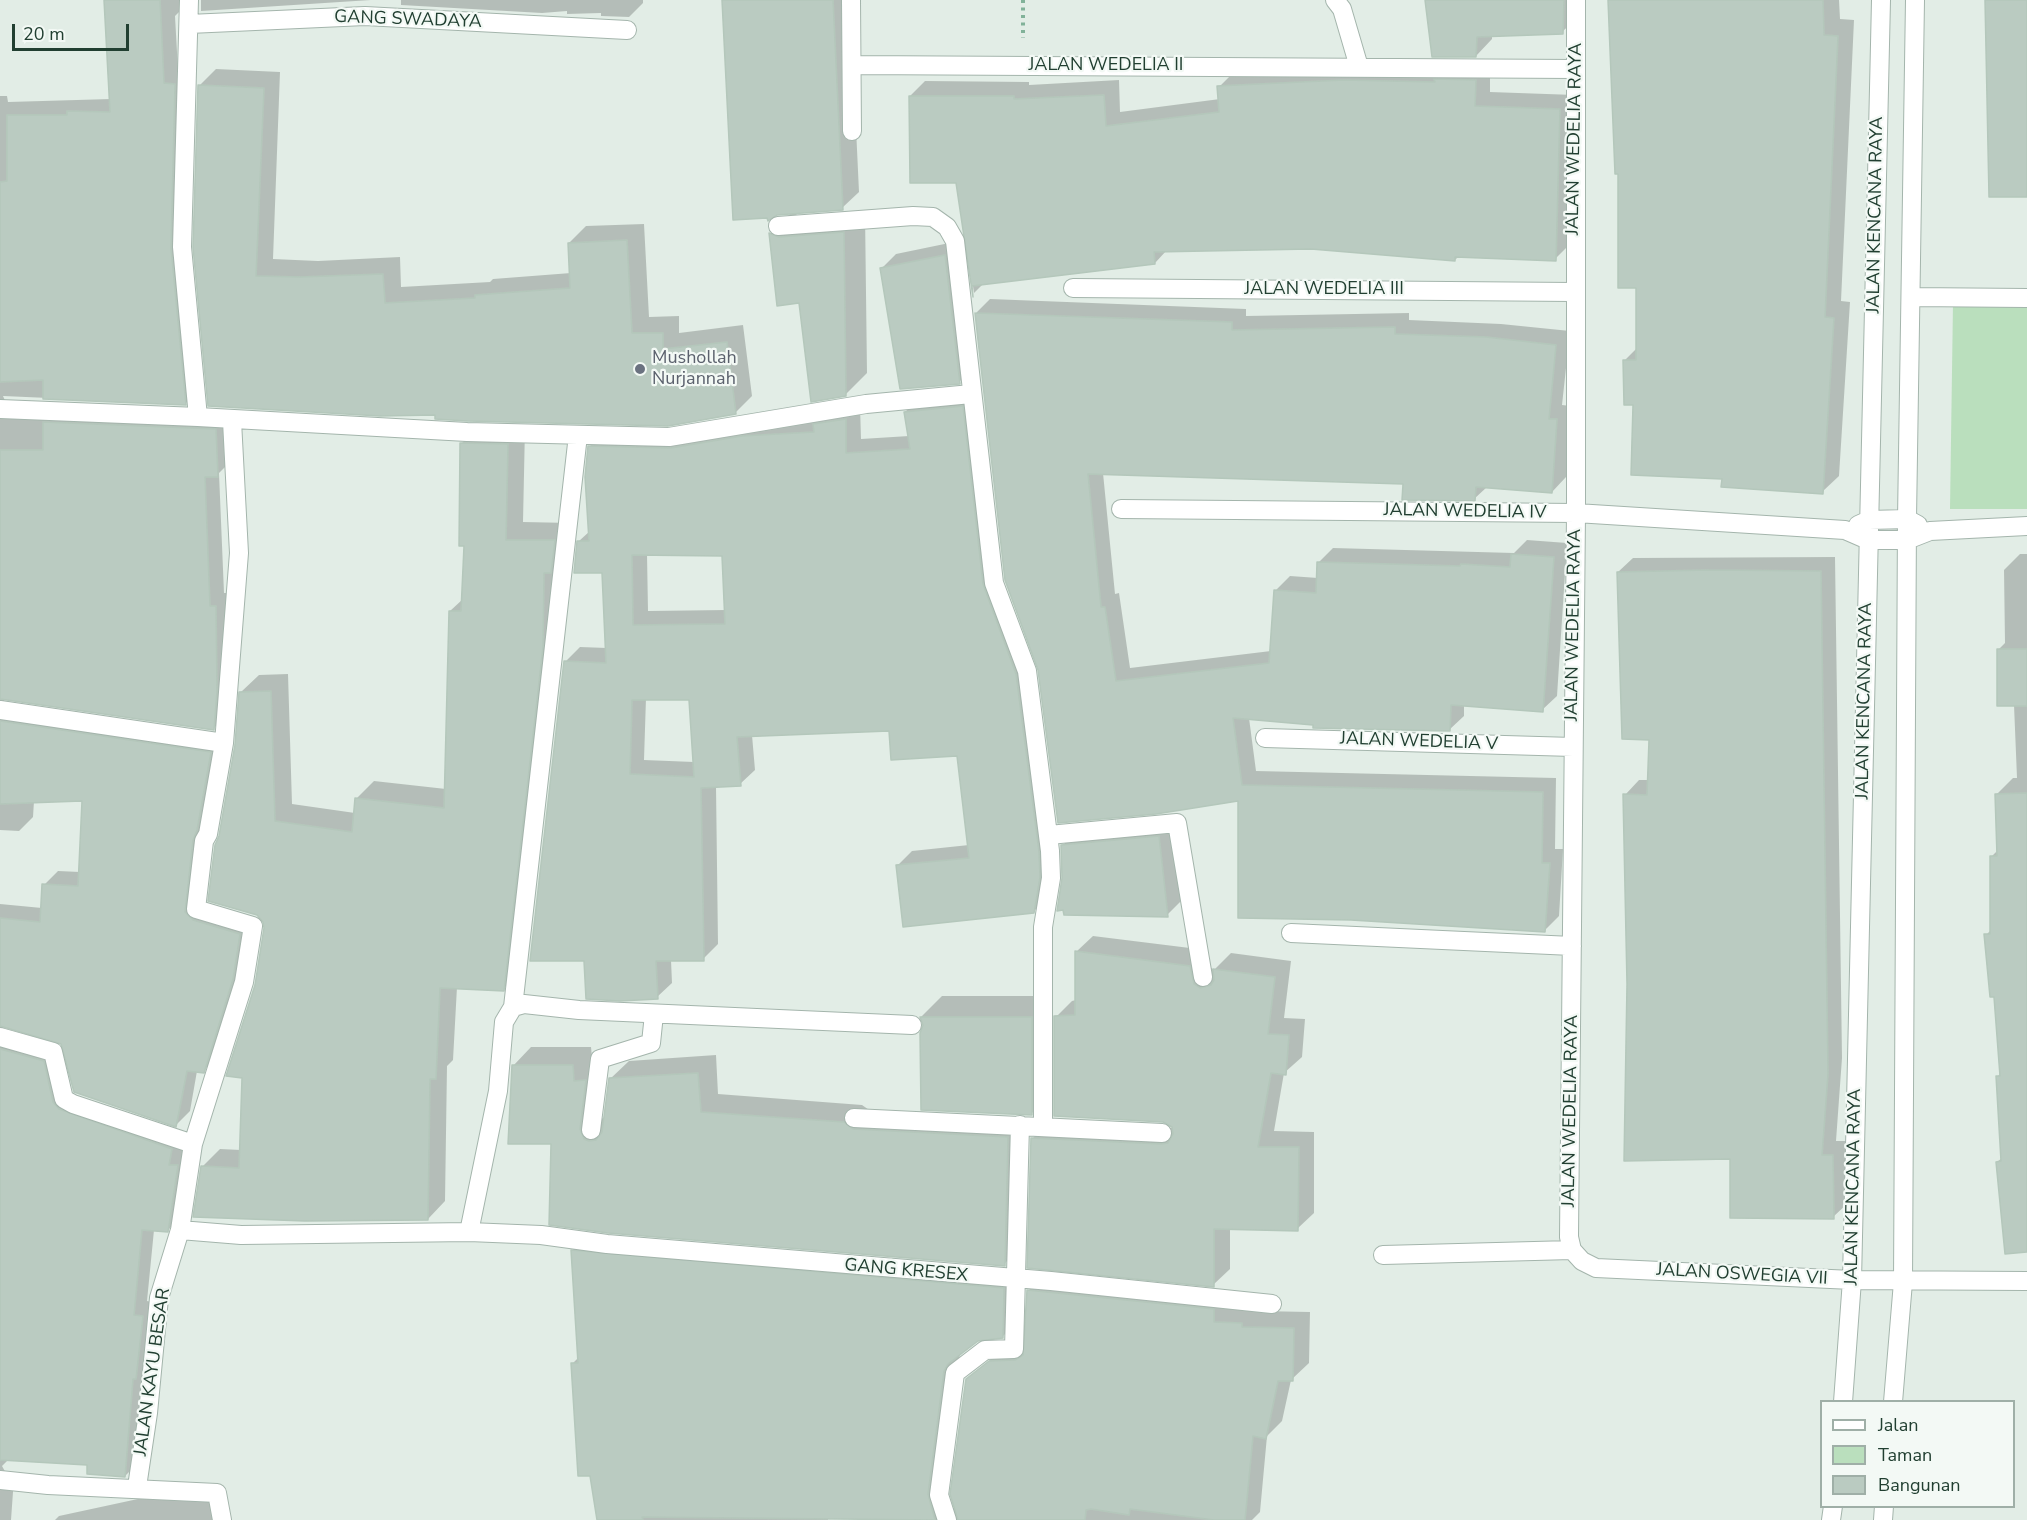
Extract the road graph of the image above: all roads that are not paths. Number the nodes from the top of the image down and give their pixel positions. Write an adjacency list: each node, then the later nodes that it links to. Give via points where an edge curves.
1 (189, 0): 8 (street)
2 (851, 0): 10 (street)
3 (1335, 0): 11 (street, via 1342,9)
4 (1576, 0): 12 (street, JALAN WEDELIA RAYA)
5 (1881, 0): 27 (street, JALAN KENCANA RAYA)
6 (1915, 0): 17 (street, JALAN KENCANA RAYA)
7 (395, 9): 8 (street, GANG SWADAYA, via 364,16); 9 (street, GANG SWADAYA)
8 (189, 24): 21 (street, via 182,247)
9 (627, 30)
10 (853, 65): 11 (street, JALAN WEDELIA II); 13 (street)
11 (1359, 67): 12 (street, JALAN WEDELIA II)
12 (1576, 69): 16 (street, JALAN WEDELIA RAYA)
13 (852, 131)
14 (778, 226): 19 (street, via 913,216 933,217 947,227 955,241)
15 (1073, 288): 16 (street, JALAN WEDELIA III)
16 (1574, 292): 25 (street, JALAN WEDELIA RAYA)
17 (1912, 297): 18 (street); 26 (street, JALAN KENCANA RAYA)
18 (2027, 298)
19 (971, 394): 23 (street, via 866,404 669,437); 37 (street, via 994,583 1027,671)
20 (0, 409): 21 (street)
21 (198, 417): 22 (street)
22 (232, 421): 23 (street); 35 (street, via 239,553)
23 (578, 435): 41 (street)
24 (1121, 509): 25 (street, JALAN WEDELIA IV)
25 (1576, 513): 29 (street, JALAN WEDELIA IV); 36 (street, JALAN WEDELIA RAYA)
26 (1907, 519): 27 (street); 30 (street); 32 (street, JALAN KENCANA RAYA)
27 (1869, 520): 29 (street, JALAN WEDELIA IV); 31 (street, JALAN KENCANA RAYA)
28 (2027, 526): 30 (street)
29 (1845, 530): 31 (street, JALAN WEDELIA IV)
30 (1930, 531): 32 (street)
31 (1868, 540): 32 (street); 56 (street, JALAN KENCANA RAYA)
32 (1907, 540): 58 (street, JALAN KENCANA RAYA)
33 (0, 710): 35 (street)
34 (1265, 738): 36 (street, JALAN WEDELIA V)
35 (224, 743): 50 (street, JALAN KAYU BESAR, via 204,841 196,909 253,926 244,982)
36 (1573, 747): 39 (street, JALAN WEDELIA RAYA)
37 (1049, 835): 40 (street, via 1177,823); 47 (street, via 1051,878 1043,927)
38 (1291, 933): 39 (street)
39 (1572, 946): 53 (street, JALAN WEDELIA RAYA)
40 (1203, 977)
41 (513, 1007): 42 (street, via 524,1004); 52 (street, via 504,1022 498,1091)
42 (654, 1014): 43 (street); 48 (street, via 651,1043 600,1059)
43 (912, 1025)
44 (0, 1037): 50 (street, via 53,1052 64,1099 73,1104)
45 (854, 1118): 46 (street)
46 (1020, 1125): 47 (street); 55 (street)
47 (1043, 1126): 49 (street)
48 (591, 1130)
49 (1162, 1133)
50 (193, 1144): 51 (street, JALAN KAYU BESAR)
51 (180, 1230): 52 (street, via 241,1235); 63 (street, JALAN KAYU BESAR, via 159,1298)
52 (469, 1232): 55 (street, GANG KRESEX, via 541,1235)
53 (1572, 1250): 54 (street); 56 (street, JALAN OSWEGIA VII, via 1596,1268)
54 (1383, 1255)
55 (1014, 1280): 59 (street, GANG KRESEX); 65 (street, via 1014,1349 985,1350 955,1374 939,1495)
56 (1852, 1280): 58 (street, JALAN OSWEGIA VII); 60 (street, JALAN KENCANA RAYA)
57 (2027, 1281): 58 (street, JALAN OSWEGIA VII)
58 (1903, 1282): 61 (street, JALAN KENCANA RAYA)
59 (1272, 1304)
60 (1843, 1400)
61 (1893, 1400)
62 (0, 1480): 63 (street)
63 (137, 1488): 64 (street, via 217,1493)
64 (222, 1520)
65 (947, 1520)

